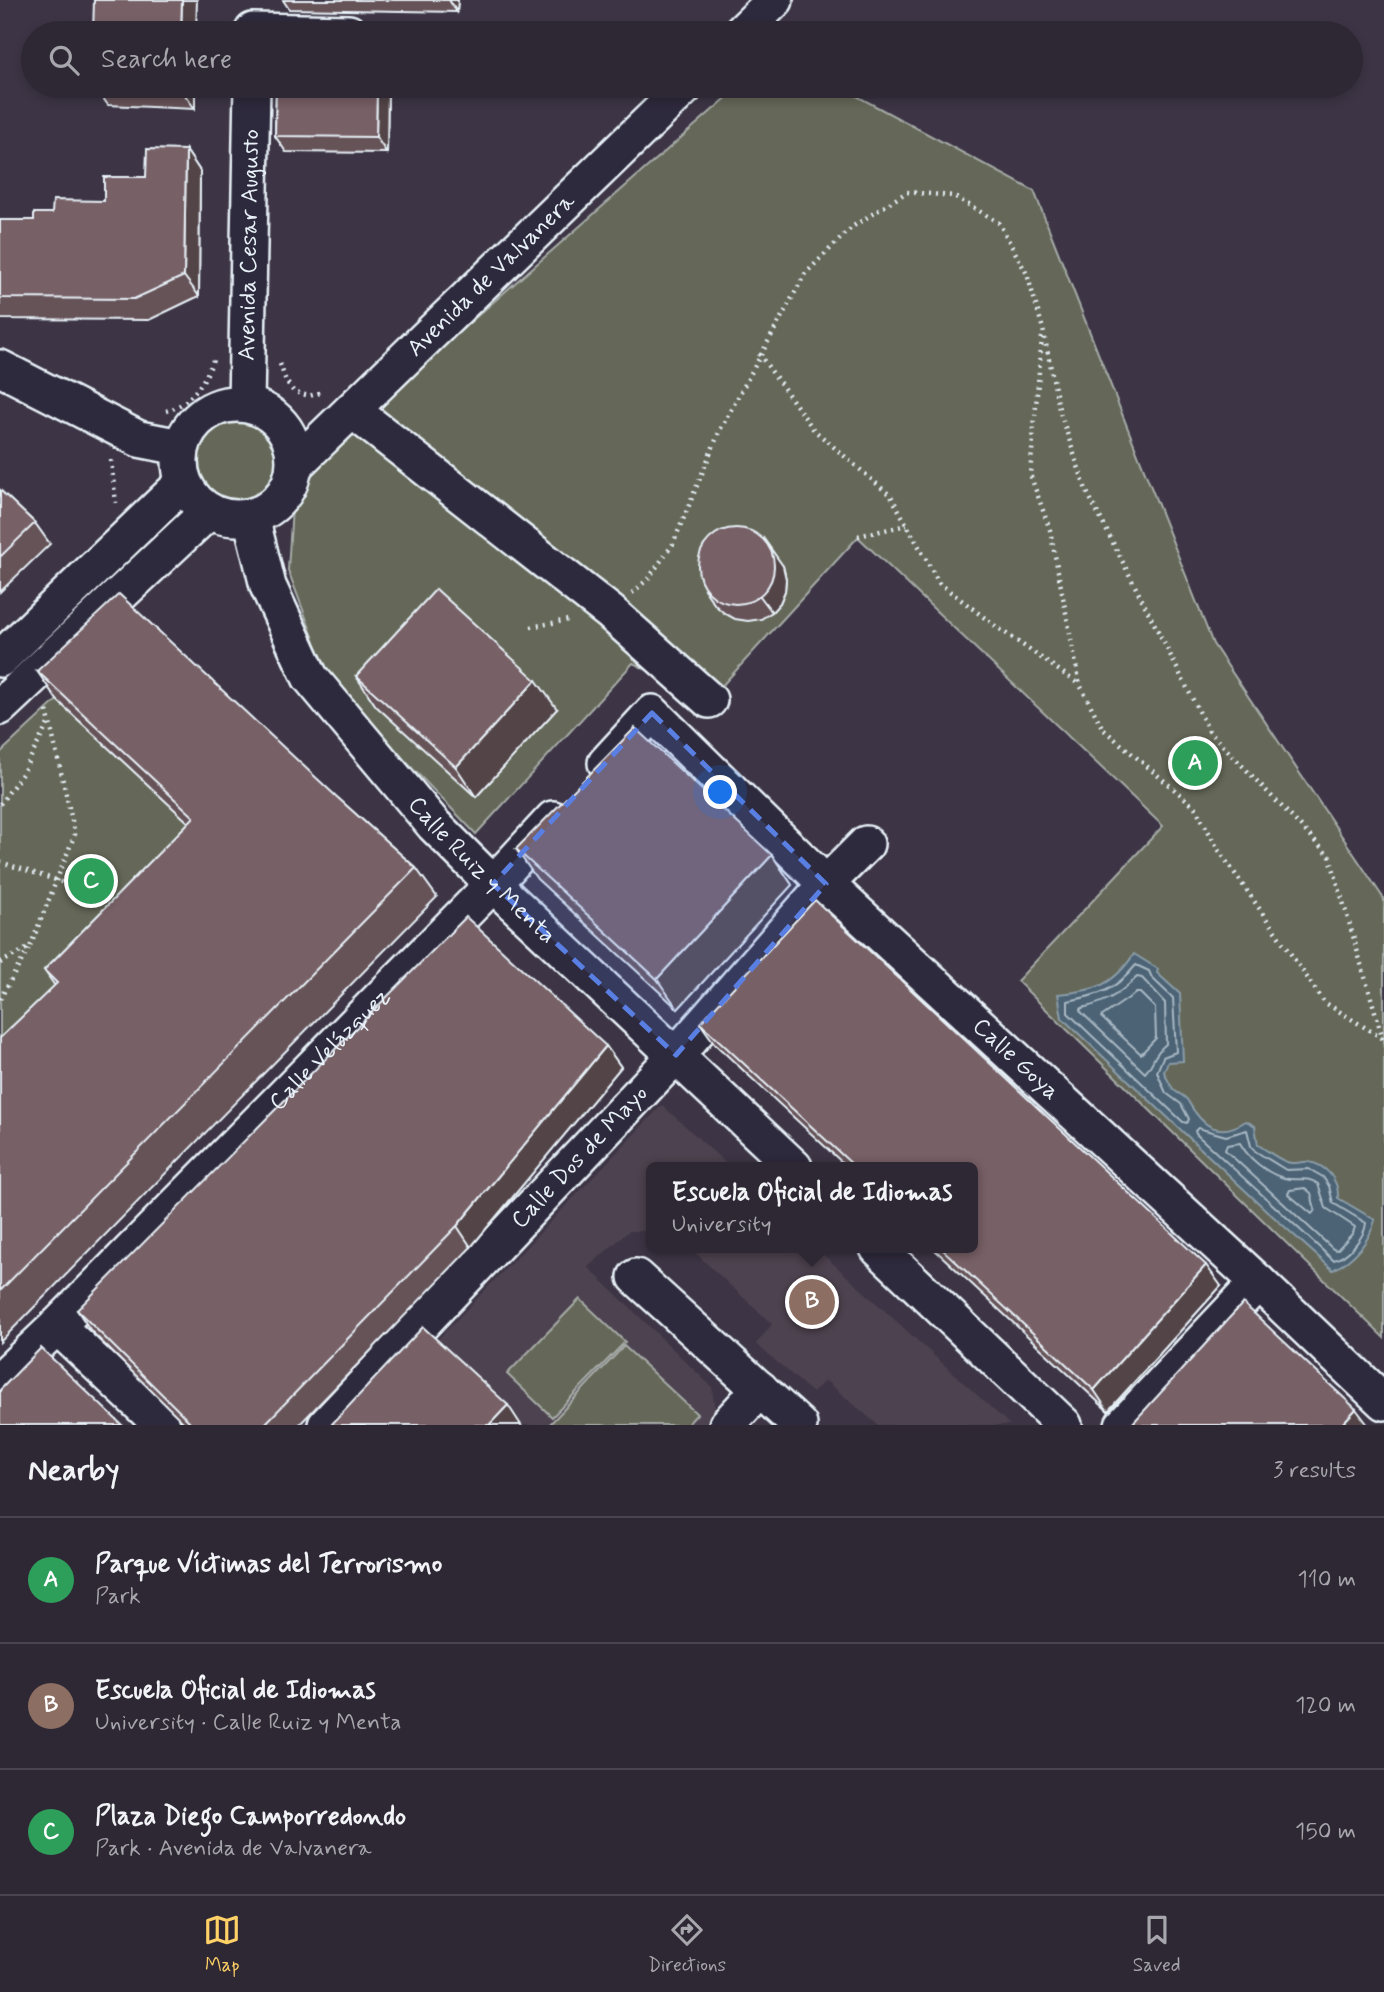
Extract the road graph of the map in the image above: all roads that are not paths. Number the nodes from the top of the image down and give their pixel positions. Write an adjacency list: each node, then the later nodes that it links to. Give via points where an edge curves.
1 (775, 0): 2 (street)
2 (753, 21)
3 (252, 98): 6 (street, Avenida Cesar Augusto)
4 (674, 98): 7 (street, Avenida de Valvanera)
5 (0, 368): 8 (street)
6 (246, 404): 8 (street, via 226,404 202,415 188,429); 9 (street, via 266,411 281,424 293,445)
7 (352, 410): 9 (street, Avenida de Valvanera); 14 (street, via 610,611)
8 (181, 464): 10 (street, via 193,499); 12 (street); 13 (street)
9 (295, 465): 11 (street, via 284,495)
10 (209, 512): 11 (street, via 228,518); 15 (street)
11 (251, 517): 18 (street, Calle Ruiz y Menta, via 268,586 310,677 434,825)
12 (0, 628)
13 (0, 659)
14 (709, 700)
15 (0, 707)
16 (652, 713): 18 (street, Calle Velázquez); 19 (street, Calle Goya)
17 (866, 844): 19 (street, Calle Dos de Mayo)
18 (493, 884): 20 (street, Calle Ruiz y Menta); 25 (street, Calle Velázquez)
19 (827, 884): 20 (street, Calle Dos de Mayo); 24 (street, Calle Goya)
20 (676, 1055): 21 (street, Calle Ruiz y Menta); 30 (street, Calle Dos de Mayo)
21 (789, 1162)
22 (883, 1253): 33 (street)
23 (636, 1277): 27 (street)
24 (1258, 1282): 28 (street, Calle Goya); 34 (street)
25 (57, 1326): 26 (street, Calle Velázquez); 29 (street)
26 (0, 1380)
27 (760, 1389): 31 (street); 32 (street)
28 (1384, 1402)
29 (162, 1425)
30 (326, 1425)
31 (727, 1425)
32 (799, 1425)
33 (1064, 1425)
34 (1123, 1425)

